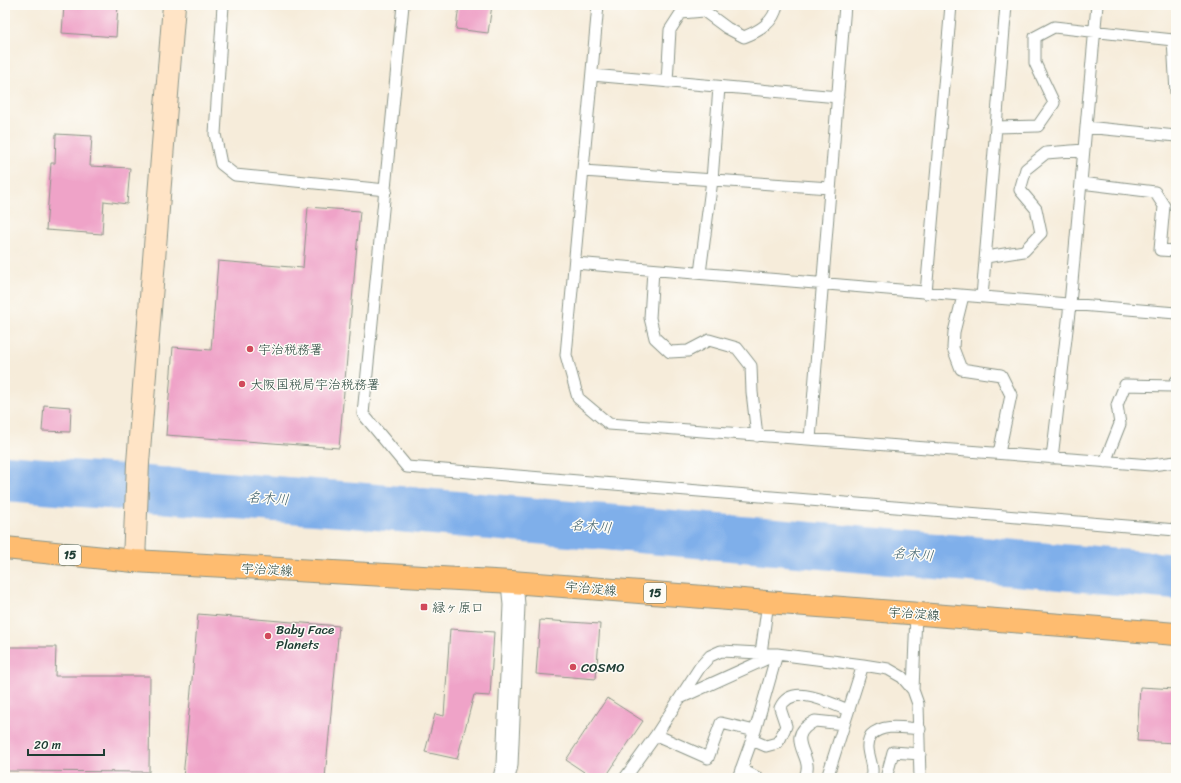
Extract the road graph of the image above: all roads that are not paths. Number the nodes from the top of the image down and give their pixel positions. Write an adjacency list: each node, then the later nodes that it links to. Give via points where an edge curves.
1 (174, 5): 45 (street, via 138,463)
2 (223, 5): 24 (lane, via 215,134 221,164 235,175)
3 (403, 5): 24 (lane)
4 (598, 5): 11 (lane)
5 (777, 5): 12 (lane, via 776,13 761,30 744,37 704,11 682,14 670,30)
6 (845, 5): 15 (lane)
7 (951, 5): 31 (lane)
8 (1006, 5): 16 (lane)
9 (1097, 5): 10 (lane)
10 (1095, 32): 14 (lane, via 1173,40); 16 (lane, via 1054,28 1035,37 1035,63 1054,103 1038,126); 17 (lane)
11 (592, 75): 12 (lane); 20 (lane)
12 (667, 82): 13 (lane)
13 (719, 87): 15 (lane); 21 (lane)
14 (1176, 93)
15 (838, 97): 23 (lane)
16 (996, 127): 26 (lane)
17 (1086, 127): 18 (lane); 19 (lane)
18 (1176, 136)
19 (1084, 150): 22 (lane); 26 (lane, via 1046,153 1026,169 1020,190 1036,209 1041,233 1024,251)
20 (583, 171): 21 (lane); 27 (lane)
21 (712, 180): 23 (lane); 29 (lane)
22 (1081, 183): 25 (lane, via 1155,192 1164,206 1160,250); 34 (lane)
23 (830, 188): 30 (lane)
24 (386, 190): 43 (lane, via 363,414 407,467)
25 (1176, 251)
26 (986, 257): 33 (lane)
27 (575, 263): 28 (lane); 37 (lane, via 566,355 578,398 609,424)
28 (653, 270): 29 (lane); 37 (lane, via 650,318 655,338 670,352 688,351 709,340 737,348 751,366)
29 (700, 274): 30 (lane)
30 (822, 284): 31 (lane); 38 (lane)
31 (926, 293): 32 (lane)
32 (963, 296): 33 (lane); 39 (lane, via 954,332 953,348 961,369 1001,375 1012,395)
33 (982, 297): 34 (lane)
34 (1070, 304): 35 (lane); 40 (lane)
35 (1176, 313)
36 (1176, 381): 41 (lane, via 1173,386 1125,385 1117,405 1120,424)
37 (757, 436): 38 (lane)
38 (810, 439): 39 (lane)
39 (998, 453): 40 (lane)
40 (1052, 458): 41 (lane)
41 (1105, 462): 42 (lane, via 1151,465)
42 (1176, 462)
43 (1176, 530)
44 (5, 548): 45 (main road, 宇治淀線 / 15)
45 (134, 562): 46 (main road, 宇治淀線 / 15)
46 (512, 582): 47 (main road, 宇治淀線 / 15); 62 (street, via 514,605 507,765)
47 (768, 602): 48 (main road, 宇治淀線 / 15); 50 (lane)
48 (916, 614): 49 (main road, 宇治淀線 / 15); 53 (lane)
49 (1176, 634)
50 (761, 653): 51 (lane); 54 (lane, via 721,651 710,656)
51 (777, 654): 52 (lane); 54 (lane); 59 (lane)
52 (862, 665): 53 (lane, via 888,669 902,677); 55 (lane)
53 (913, 690): 57 (lane, via 918,704)
54 (680, 698): 58 (lane)
55 (848, 710): 56 (lane); 59 (lane, via 804,695 791,696 780,708 786,726 777,743 766,746)
56 (844, 724): 65 (lane, via 815,720 802,730 800,746 807,766); 66 (lane)
57 (920, 730): 60 (lane); 67 (lane, via 887,727 871,735 867,750 873,768)
58 (656, 734): 59 (lane, via 708,758 721,723); 63 (lane)
59 (753, 735): 61 (lane)
60 (920, 754): 68 (lane, via 893,752); 69 (lane)
61 (740, 774): 64 (lane)
62 (504, 778)
63 (625, 778)
64 (758, 778)
65 (804, 778)
66 (827, 778)
67 (871, 778)
68 (886, 778)
69 (920, 778)

